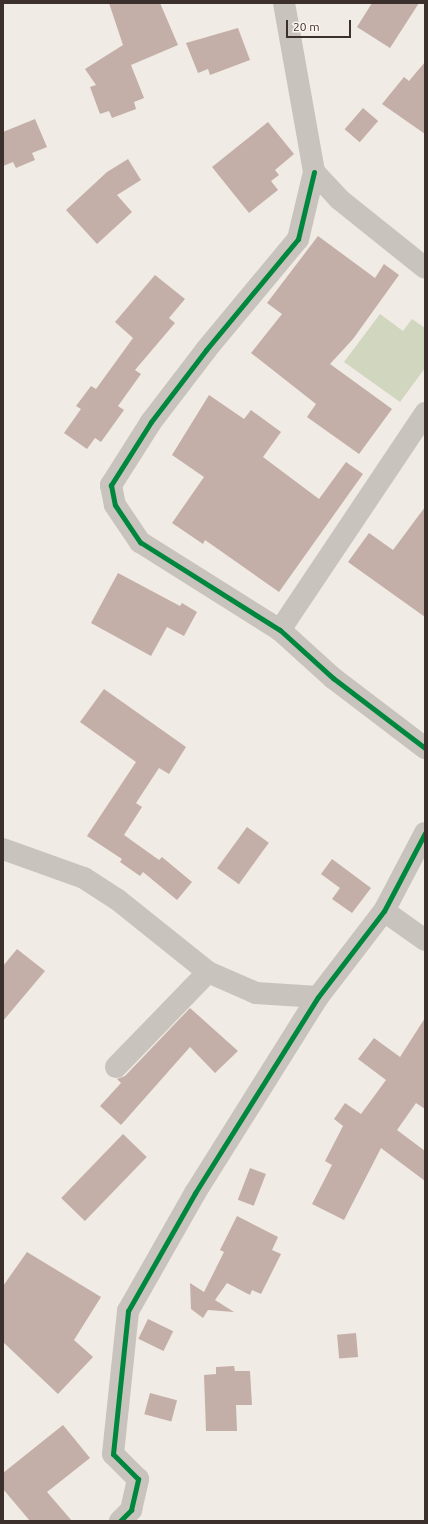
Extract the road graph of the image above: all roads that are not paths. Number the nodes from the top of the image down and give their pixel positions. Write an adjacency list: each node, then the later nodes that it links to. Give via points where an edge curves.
1 (284, 3): 2 (street)
2 (314, 172): 3 (street, via 339,199); 5 (street, via 298,239 206,350 151,422 111,485 115,505 140,542)
3 (425, 268)
4 (425, 413): 5 (street)
5 (280, 630): 6 (street, via 333,678)
6 (425, 748)
7 (425, 833): 9 (street)
8 (3, 849): 11 (street, via 84,878 118,900)
9 (384, 911): 10 (street); 12 (street)
10 (425, 940)
11 (208, 972): 12 (street, via 256,993); 13 (street)
12 (318, 997): 14 (street, via 195,1193 128,1311 113,1454 138,1479 131,1510)
13 (116, 1067)
14 (120, 1521)

